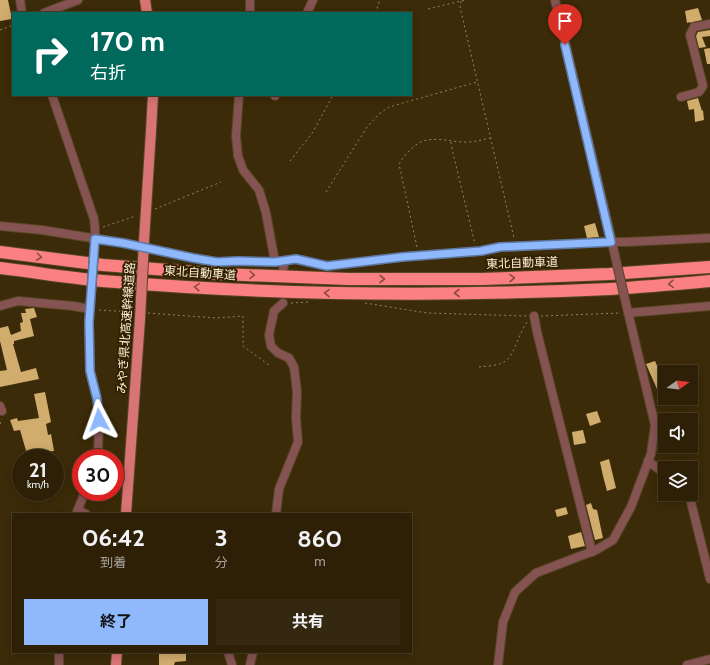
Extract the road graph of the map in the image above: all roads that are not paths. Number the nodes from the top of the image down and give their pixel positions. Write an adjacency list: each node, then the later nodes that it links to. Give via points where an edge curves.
1 (20, 0): 7 (street)
2 (78, 0): 8 (street)
3 (145, 0): 9 (main road)
4 (250, 0): 10 (street)
5 (313, 0): 11 (street)
6 (555, 0): 20 (street)
7 (22, 12)
8 (47, 12)
9 (147, 12)
10 (250, 12)
11 (307, 12)
12 (710, 24): 16 (street, via 694,27 690,35 703,86 699,92)
13 (52, 96): 19 (street, via 94,219)
14 (153, 96): 40 (main road, みやぎ県北高速幹線道路, bridge)
15 (239, 96): 23 (street, via 236,136 238,156 243,170 259,190)
16 (681, 97)
17 (0, 226): 19 (street)
18 (710, 238): 20 (street)
19 (95, 239): 23 (street, via 217,262); 31 (street, bridge)
20 (612, 244): 22 (street, via 500,247 477,252 327,266 296,259); 32 (street, bridge)
21 (0, 252): 24 (highway, 東北自動車道, one-way to 24, via 103,265 220,274 348,279 482,279)
22 (285, 261): 23 (street); 26 (street)
23 (275, 262)
24 (710, 267)
25 (0, 268): 27 (highway, 東北自動車道, one-way to 25, via 611,289 351,294 120,282)
26 (283, 270)
27 (710, 282)
28 (283, 303): 41 (street, via 274,311 271,346 289,358 294,367 298,442 279,490)
29 (0, 306): 31 (street, via 18,301)
30 (710, 306): 32 (street)
31 (90, 309): 34 (street, via 90,371 97,399)
32 (627, 310): 35 (street, via 655,425)
33 (534, 316): 42 (street)
34 (98, 449)
35 (648, 461): 36 (street); 42 (street, via 631,507 613,540)
36 (658, 469)
37 (81, 501): 39 (street)
38 (691, 501): 43 (street)
39 (77, 512)
40 (126, 513)
41 (276, 513)
42 (592, 552): 44 (street, via 536,573 515,592 503,622)
43 (710, 579)
44 (500, 649): 54 (street); 55 (street)
45 (58, 653): 50 (street)
46 (116, 653): 51 (main road)
47 (228, 653): 52 (street)
48 (253, 653): 53 (street)
49 (710, 659): 56 (street)
50 (58, 665)
51 (116, 665)
52 (232, 665)
53 (250, 665)
54 (498, 665)
55 (504, 665)
56 (687, 665)

